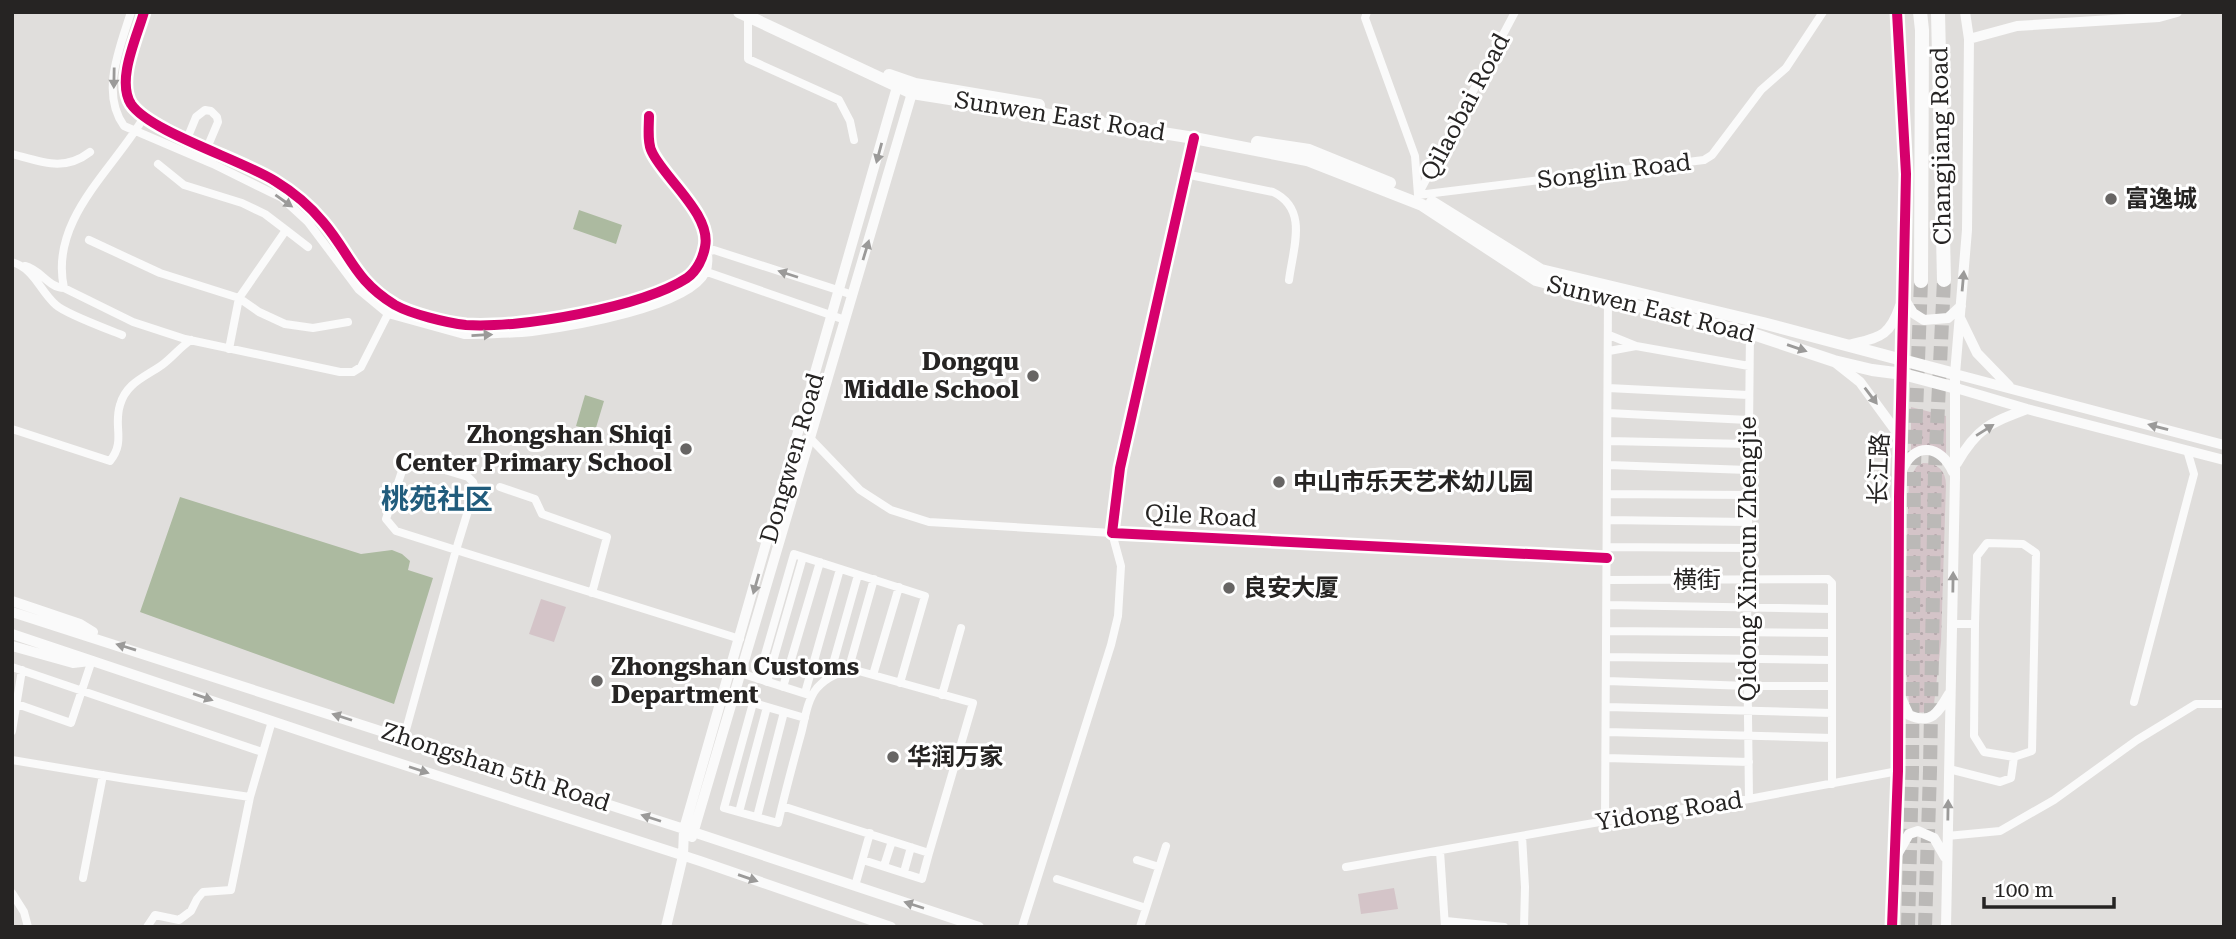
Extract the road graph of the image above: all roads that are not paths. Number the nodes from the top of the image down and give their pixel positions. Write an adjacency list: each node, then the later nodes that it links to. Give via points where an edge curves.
1 (131, 12): 17 (street, one-way to 17, via 114,68 114,86 117,116)
2 (144, 12): 16 (street, via 125,88)
3 (1367, 12): 26 (street, via 1372,41 1415,156)
4 (1515, 12): 26 (street, Qilaobai Road)
5 (1823, 12): 26 (street, Songlin Road, via 1786,68 1761,90 1704,160)
6 (1897, 12): 43 (main road, 长江路, via 1906,174)
7 (1920, 12): 38 (highway, Changjiang Road)
8 (1937, 12): 37 (highway, Changjiang Road)
9 (1965, 12): 12 (main road)
10 (2177, 12): 12 (main road, via 2017,26)
11 (746, 13): 13 (main road, Sunwen East Road); 20 (street, via 748,59 839,100); 26 (main road, Sunwen East Road, via 915,84 1309,150)
12 (1969, 39): 46 (main road, one-way to 12, via 1967,230)
13 (897, 88): 14 (main road, Sunwen East Road); 40 (main road, Dongwen Road, one-way to 40)
14 (912, 93): 18 (main road, Sunwen East Road); 42 (main road, Dongwen Road, one-way to 14)
15 (649, 116): 28 (street, via 650,150 696,213)
16 (144, 117): 17 (street); 19 (street)
17 (135, 132): 39 (street, via 71,224 62,264); 47 (street, one-way to 47, via 282,198 317,232 359,290)
18 (1194, 138): 25 (street, Qile Road); 26 (main road, Sunwen East Road, via 1307,159)
19 (187, 139): 21 (street); 21 (street, via 200,113 211,111 218,122)
20 (854, 139)
21 (207, 148): 45 (street, via 288,188 324,223 362,279)
22 (90, 152): 23 (street, via 78,161 57,165)
23 (12, 155)
24 (158, 164): 27 (street, via 184,185 242,203)
25 (1185, 174): 36 (street, via 1273,192 1291,205 1297,219); 92 (street, Qile Road, via 1120,468)
26 (1416, 198): 41 (main road, Sunwen East Road, via 1536,279)
27 (286, 230): 30 (street); 44 (street)
28 (706, 239): 31 (street); 32 (street)
29 (89, 240): 44 (street, via 160,273)
30 (308, 247)
31 (708, 250): 32 (street); 35 (street); 40 (street, one-way to 31)
32 (701, 261): 35 (street); 45 (street, via 688,277 655,294 524,323 453,323)
33 (12, 262): 34 (street)
34 (22, 265): 39 (street, via 36,269 56,288); 53 (street, via 56,306)
35 (707, 271): 47 (street, one-way to 35, via 464,335 531,332 660,303 694,286); 48 (street)
36 (1289, 280)
37 (1944, 280)
38 (1921, 281)
39 (64, 288): 55 (street)
40 (840, 291): 42 (street); 48 (main road, Dongwen Road)
41 (1608, 293): 52 (main road, Sunwen East Road); 54 (street)
42 (853, 295): 50 (main road, Dongwen Road)
43 (1903, 297): 46 (main road, via 1924,320 1948,318); 56 (main road, via 1885,334); 60 (main road, 长江路)
44 (239, 298): 51 (street, via 285,324 313,328); 58 (street)
45 (393, 304): 47 (street)
46 (1961, 306): 49 (main road)
47 (388, 314): 58 (street, via 361,367 353,372)
48 (833, 316): 50 (street); 119 (main road, Dongwen Road, one-way to 119)
49 (1960, 318): 64 (main road); 67 (main road, via 1978,353)
50 (845, 320): 73 (main road, Dongwen Road)
51 (348, 322)
52 (1751, 326): 56 (main road, Sunwen East Road); 61 (main road, Sunwen East Road, one-way to 61); 62 (street, Qidong Xincun Zhengjie)
53 (122, 335)
54 (1609, 335): 57 (street); 59 (street)
55 (191, 341): 58 (street); 72 (street, via 127,390 117,423 120,443 110,461)
56 (1849, 345): 60 (main road, Sunwen East Road)
57 (1636, 346): 59 (street); 62 (street)
58 (229, 349)
59 (1609, 351): 65 (street)
60 (1902, 359): 63 (main road, 长江路); 64 (main road, Sunwen East Road)
61 (1834, 361): 63 (main road, Sunwen East Road); 74 (main road, one-way to 74, via 1860,382)
62 (1749, 366): 68 (street, Qidong Xincun Zhengjie)
63 (1903, 374): 66 (main road, Sunwen East Road); 74 (main road, 长江路)
64 (1955, 374): 66 (main road); 67 (main road, Sunwen East Road)
65 (1608, 388): 68 (street); 70 (street)
66 (1956, 388): 69 (main road, Sunwen East Road); 82 (main road)
67 (2010, 388): 77 (main road, Sunwen East Road, one-way to 67)
68 (1748, 395): 71 (street, Qidong Xincun Zhengjie)
69 (2027, 409): 78 (main road, Sunwen East Road); 82 (main road, one-way to 69, via 1979,432)
70 (1608, 413): 71 (street); 75 (street)
71 (1748, 420): 76 (street, Qidong Xincun Zhengjie)
72 (12, 429)
73 (810, 438): 92 (street, via 860,490 891,510 929,523); 128 (main road, Dongwen Road)
74 (1901, 438): 85 (main road, 长江路)
75 (1608, 441): 76 (street); 83 (street)
76 (1748, 444): 84 (street, Qidong Xincun Zhengjie)
77 (2224, 445)
78 (2187, 450): 80 (main road, Sunwen East Road); 144 (street, via 2194,474)
79 (406, 459): 95 (street, via 386,519 396,531)
80 (2224, 460)
81 (425, 464): 95 (street, via 473,482)
82 (1955, 465): 86 (main road)
83 (1608, 466): 84 (street); 88 (street)
84 (1748, 470): 89 (street, Qidong Xincun Zhengjie)
85 (1899, 475): 86 (main road, via 1906,460 1921,450 1931,450 1947,459); 138 (main road, 长江路)
86 (1955, 478): 111 (main road, one-way to 86)
87 (500, 487): 105 (street, via 535,499 542,514 607,537)
88 (1608, 494): 89 (street); 90 (street)
89 (1748, 495): 91 (street, Qidong Xincun Zhengjie)
90 (1608, 520): 91 (street); 93 (street)
91 (1748, 522): 94 (street, Qidong Xincun Zhengjie)
92 (1112, 533): 97 (street, Qile Road); 204 (street, via 1121,566 1114,636)
93 (1607, 547): 94 (street); 97 (street)
94 (1748, 548): 103 (street, Qidong Xincun Zhengjie)
95 (456, 550): 105 (street); 157 (street)
96 (803, 557): 98 (street); 131 (street, via 794,554); 133 (street)
97 (1607, 558): 102 (street)
98 (820, 562): 99 (street); 137 (street)
99 (840, 569): 100 (street); 140 (street)
100 (858, 575): 101 (street); 130 (street)
101 (874, 579): 104 (street); 127 (street)
102 (1607, 580): 103 (street, 横街); 107 (street)
103 (1748, 580): 108 (street, Qidong Xincun Zhengjie); 109 (street, 横街, via 1828,579)
104 (899, 587): 129 (street); 134 (street, via 925,596)
105 (592, 593): 119 (street)
106 (12, 601): 118 (main road, via 80,624)
107 (1607, 605): 108 (street); 114 (street)
108 (1748, 608): 109 (street); 115 (street, Qidong Xincun Zhengjie)
109 (1832, 609): 116 (street)
110 (12, 611): 118 (main road, Zhongshan 5th Road)
111 (1952, 624): 112 (street); 139 (main road)
112 (1975, 624): 160 (street, via 1974,736 1984,752); 160 (street, via 1977,556 1987,543 2023,544 2036,553 2032,751)
113 (961, 628): 141 (street)
114 (1607, 631): 115 (street); 121 (street)
115 (1747, 633): 116 (street); 123 (street, Qidong Xincun Zhengjie)
116 (1832, 633): 124 (street)
117 (12, 634): 122 (main road, Zhongshan 5th Road)
118 (100, 639): 157 (main road, Zhongshan 5th Road, one-way to 118)
119 (740, 639): 174 (main road, Dongwen Road)
120 (12, 646): 122 (main road, Zhongshan 5th Road, via 73,663)
121 (1607, 657): 123 (street); 132 (street)
122 (92, 660): 145 (street, via 71,723); 153 (main road, Zhongshan 5th Road, one-way to 153)
123 (1748, 660): 124 (street); 135 (street, Qidong Xincun Zhengjie)
124 (1832, 660): 136 (street)
125 (12, 667): 126 (street)
126 (22, 670): 145 (street); 159 (street)
127 (848, 671): 129 (street); 130 (street)
128 (740, 673): 131 (street); 142 (main road, Dongwen Road)
129 (873, 675): 134 (street)
130 (829, 678): 140 (street)
131 (758, 679): 133 (street)
132 (1607, 681): 135 (street); 148 (street)
133 (767, 682): 137 (street)
134 (900, 683): 141 (street)
135 (1748, 686): 136 (street); 149 (street, Qidong Xincun Zhengjie)
136 (1832, 686): 151 (street)
137 (783, 687): 140 (street)
138 (1898, 690): 139 (main road, via 1909,715 1919,720 1937,712); 165 (main road, 长江路)
139 (1950, 692): 164 (main road)
140 (808, 695): 152 (street)
141 (942, 695): 182 (street, via 973,703)
142 (733, 696): 143 (street); 174 (main road, Dongwen Road)
143 (753, 702): 147 (street); 171 (street, via 724,808)
144 (2134, 702)
145 (16, 704): 154 (street)
146 (2224, 704): 177 (street, via 2196,704 2000,831)
147 (767, 707): 150 (street); 171 (street)
148 (1607, 708): 149 (street); 155 (street)
149 (1748, 711): 151 (street); 156 (street, Qidong Xincun Zhengjie)
150 (784, 712): 152 (street); 172 (street)
151 (1832, 713): 158 (street)
152 (805, 718): 170 (street)
153 (272, 721): 159 (street); 183 (main road, Zhongshan 5th Road, one-way to 183)
154 (12, 731)
155 (1607, 732): 156 (street); 161 (street)
156 (1749, 736): 158 (street); 163 (street, Qidong Xincun Zhengjie)
157 (404, 737): 174 (main road, Zhongshan 5th Road, one-way to 157)
158 (1832, 738): 167 (street)
159 (262, 751): 168 (street)
160 (2014, 757): 164 (street, via 2011,778 2000,782)
161 (1606, 758): 163 (street); 173 (street)
162 (12, 760): 166 (street)
163 (1749, 762): 169 (street, Qidong Xincun Zhengjie)
164 (1949, 769): 177 (main road, one-way to 164)
165 (1898, 771): 167 (street, Yidong Road); 186 (main road, 长江路)
166 (103, 775): 168 (street); 192 (street)
167 (1832, 784): 169 (street, Yidong Road)
168 (250, 797): 200 (street, via 231,890 203,892 186,916 179,920 155,915)
169 (1749, 799): 173 (street, Yidong Road)
170 (782, 806): 172 (street, via 778,823); 175 (street)
171 (739, 812): 172 (street)
172 (757, 817)
173 (1605, 821): 176 (street, Yidong Road)
174 (689, 830): 183 (main road); 194 (main road, Zhongshan 5th Road)
175 (870, 834): 178 (street); 184 (street)
176 (1521, 836): 181 (street, Yidong Road); 207 (street)
177 (1947, 836): 187 (main road)
178 (892, 841): 180 (street); 188 (street)
179 (1166, 846): 189 (street)
180 (911, 847): 182 (street); 191 (street)
181 (1440, 851): 190 (street, Yidong Road); 198 (street)
182 (929, 853): 191 (street, via 922,878)
183 (683, 856): 201 (main road); 202 (main road, Zhongshan 5th Road, one-way to 202)
184 (863, 860): 188 (street); 194 (street)
185 (1137, 860): 189 (street)
186 (1895, 860): 187 (main road, via 1901,843 1918,831 1934,838); 208 (main road, 长江路)
187 (1947, 860): 209 (main road)
188 (884, 866): 191 (street)
189 (1159, 867): 196 (street)
190 (1346, 867)
191 (904, 873)
192 (83, 878)
193 (1057, 879): 196 (street)
194 (855, 886): 203 (main road, Zhongshan 5th Road, one-way to 194)
195 (12, 893): 197 (street)
196 (1146, 908): 205 (street)
197 (28, 924)
198 (1445, 924): 199 (street)
199 (1483, 926): 206 (street)
200 (147, 927)
201 (666, 927)
202 (891, 927)
203 (979, 927)
204 (1022, 927)
205 (1140, 927)
206 (1504, 927)
207 (1524, 927)
208 (1892, 927)
209 (1946, 927)

